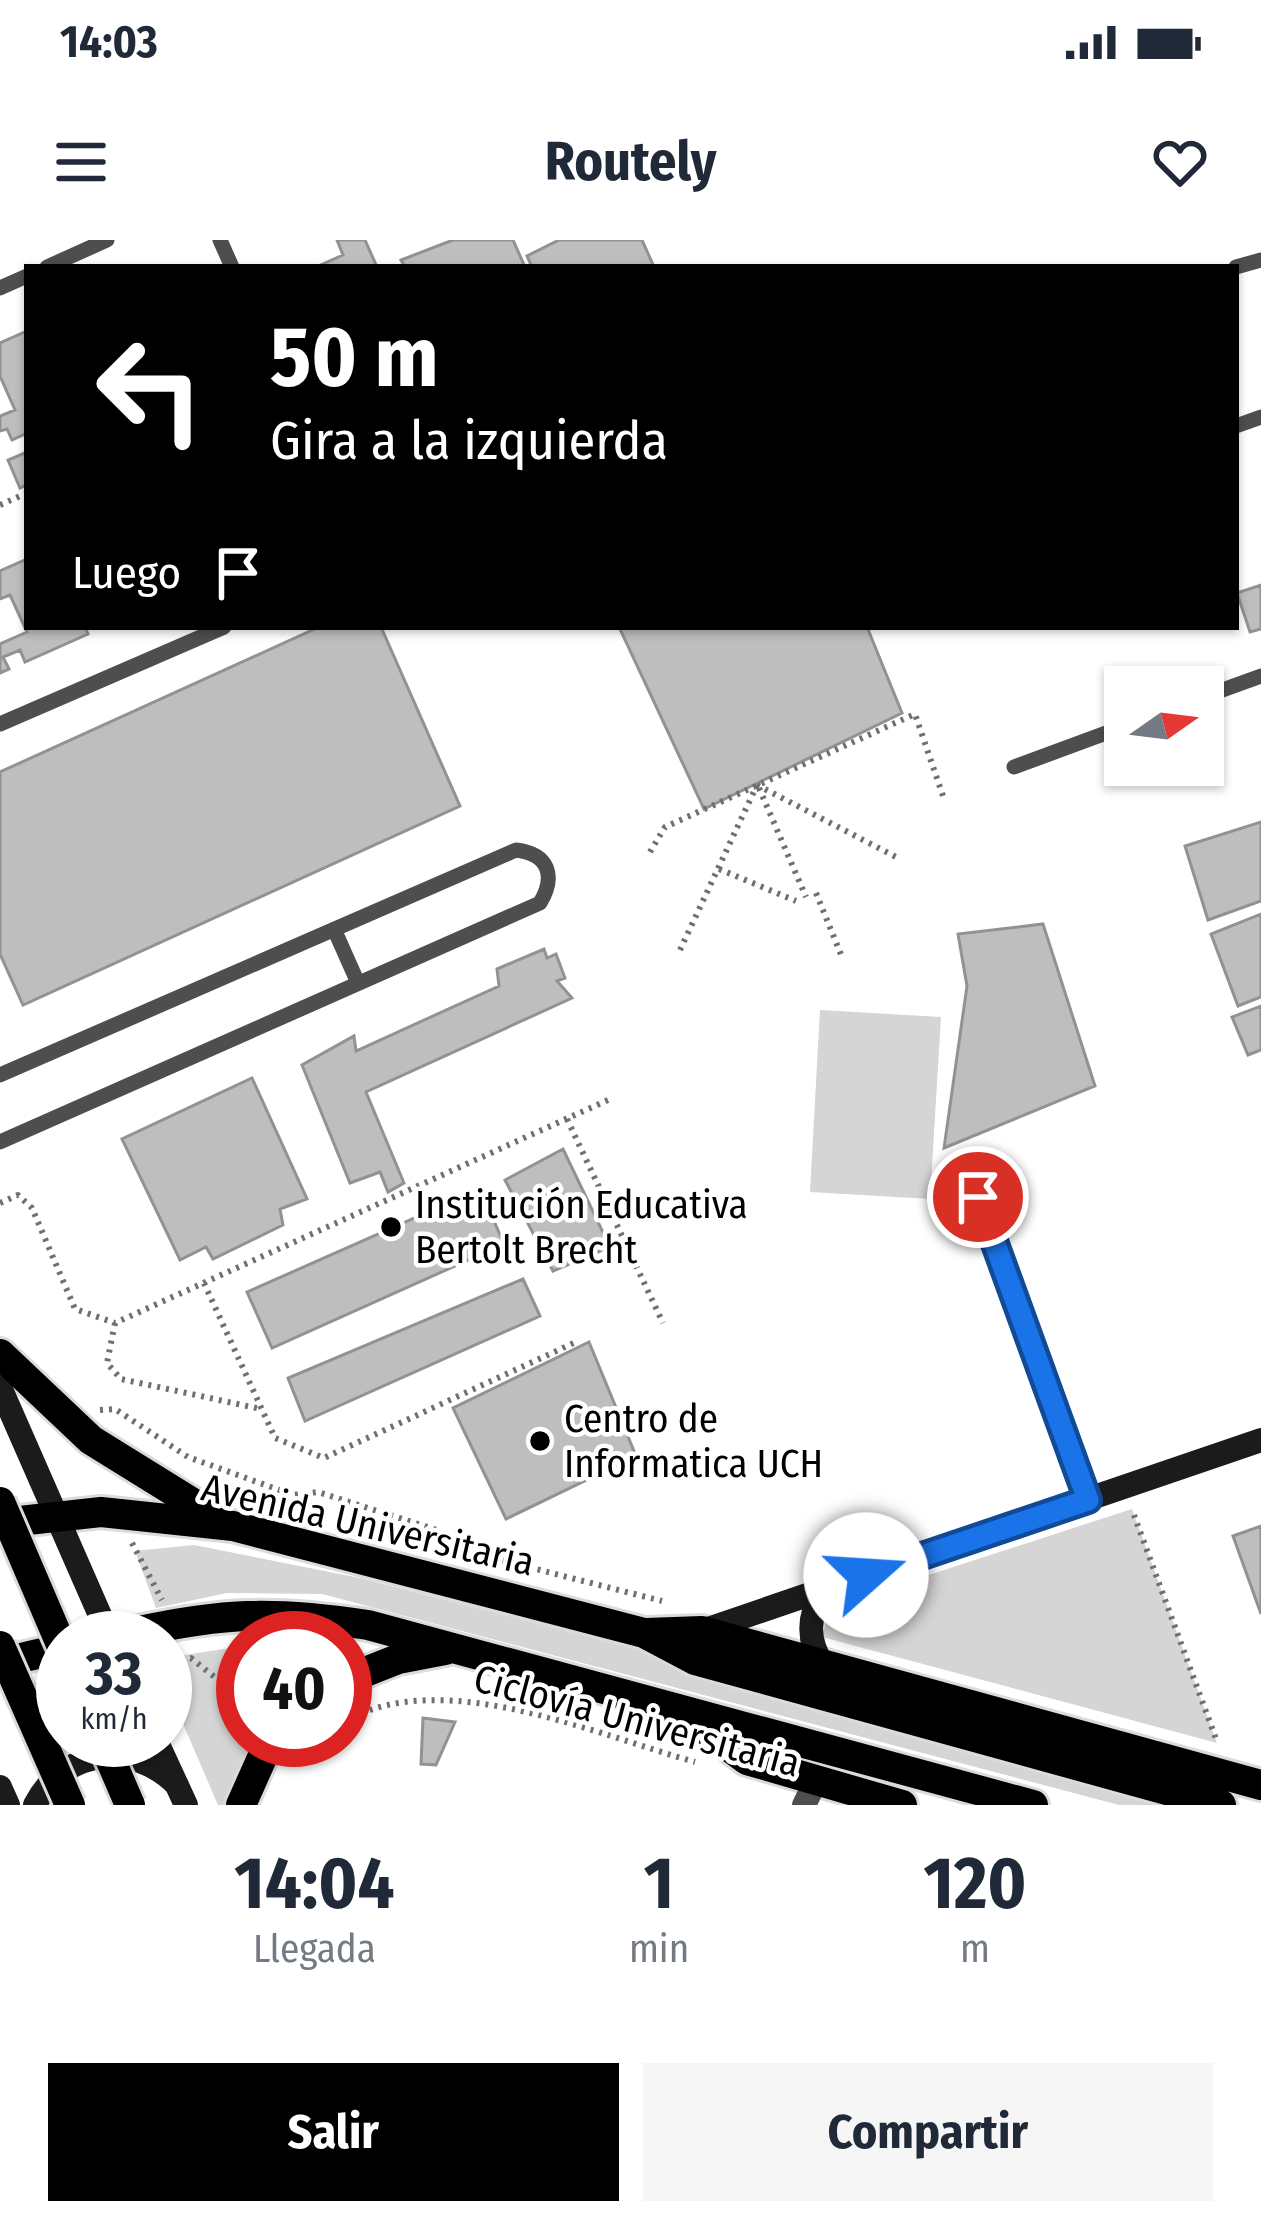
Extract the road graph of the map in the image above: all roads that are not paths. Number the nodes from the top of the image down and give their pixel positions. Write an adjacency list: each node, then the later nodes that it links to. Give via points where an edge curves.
1 (107, 240): 2 (lane)
2 (53, 264)
3 (195, 633): 6 (lane)
4 (1261, 676): 5 (lane)
5 (1224, 689)
6 (0, 724)
7 (1104, 734): 8 (lane)
8 (1014, 767)
9 (334, 929): 10 (lane); 10 (lane, via 516,850 534,852 548,866 550,886 540,903); 11 (lane)
10 (358, 983): 12 (lane)
11 (0, 1076)
12 (0, 1142)
13 (978, 1197): 17 (street)
14 (0, 1354): 21 (main road, via 92,1440)
15 (0, 1388): 19 (street)
16 (1261, 1440): 17 (street)
17 (1088, 1500): 22 (street)
18 (0, 1502): 23 (main road, bridge)
19 (56, 1514): 20 (main road, Avenida Universitaria); 21 (main road, Avenida Universitaria, via 116,1512); 24 (street)
20 (0, 1523)
21 (233, 1526): 27 (main road, Avenida Universitaria)
22 (824, 1589): 26 (street); 32 (street, via 810,1622)
23 (47, 1611)
24 (97, 1611)
25 (192, 1621): 29 (main road, via 283,1612)
26 (702, 1630): 27 (main road, Avenida Universitaria); 32 (main road, Avenida Universitaria)
27 (644, 1633): 49 (main road, Avenida Universitaria, via 694,1660)
28 (0, 1646): 44 (main road, bridge)
29 (457, 1647): 33 (main road); 34 (main road)
30 (36, 1655): 31 (main road)
31 (0, 1663)
32 (823, 1665): 38 (main road, Avenida Universitaria)
33 (372, 1670)
34 (677, 1708): 40 (main road, via 747,1760); 48 (main road)
35 (114, 1767): 45 (main road, bridge)
36 (169, 1767): 41 (street)
37 (258, 1767): 46 (main road)
38 (1261, 1785)
39 (0, 1787): 42 (street)
40 (810, 1793): 47 (main road)
41 (182, 1795): 43 (street, via 147,1762 98,1756 65,1770)
42 (8, 1805)
43 (35, 1805)
44 (70, 1805)
45 (130, 1805)
46 (242, 1805)
47 (902, 1805)
48 (1033, 1805)
49 (1221, 1805)

